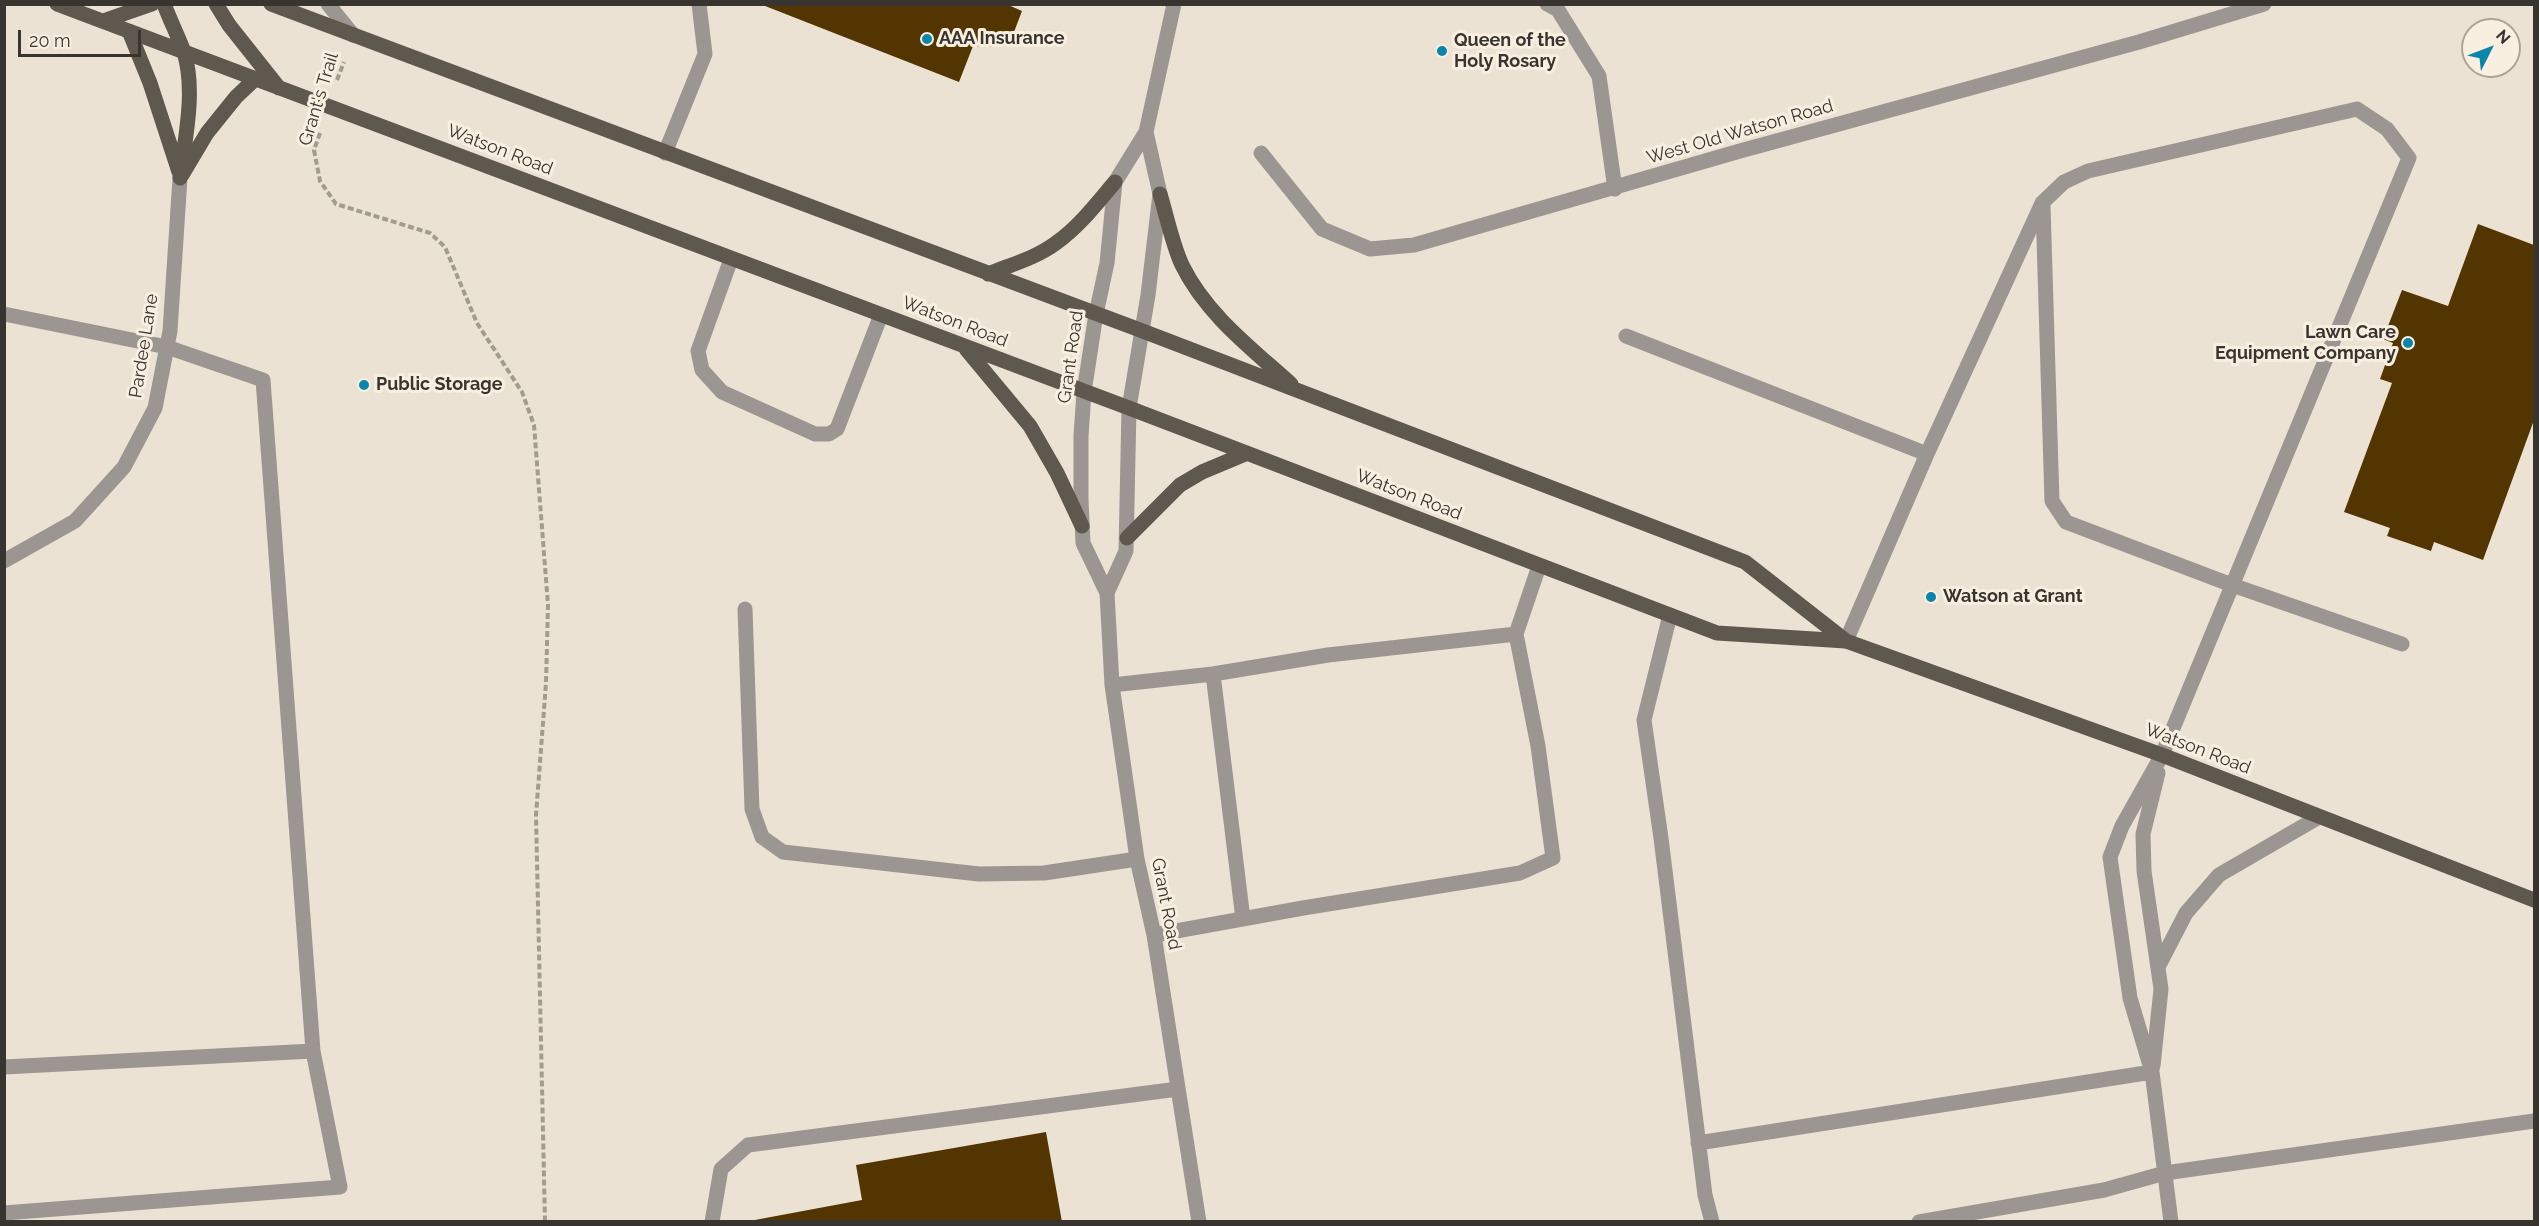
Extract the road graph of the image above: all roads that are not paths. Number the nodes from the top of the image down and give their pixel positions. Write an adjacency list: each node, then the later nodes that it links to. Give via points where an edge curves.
1 (57, 4): 11 (main road, Watson Road)
2 (152, 4): 11 (main road)
3 (164, 4): 14 (main road)
4 (216, 4): 16 (main road)
5 (271, 4): 13 (main road, Watson Road)
6 (328, 4): 13 (street)
7 (699, 4): 18 (street, via 705,54)
8 (1174, 4): 17 (street, Grant Road)
9 (1547, 4): 22 (street, via 1558,10 1599,76)
10 (2264, 4): 22 (street, West Old Watson Road)
11 (103, 21): 12 (main road, Watson Road)
12 (129, 31): 14 (main road, Watson Road); 20 (main road)
13 (353, 35): 18 (main road, Watson Road)
14 (184, 52): 15 (main road, Watson Road); 20 (main road, via 189,98)
15 (255, 79): 16 (main road, Watson Road); 20 (main road, via 207,134)
16 (279, 88): 25 (main road, Watson Road)
17 (1146, 132): 21 (street, Grant Road); 23 (street, Grant Road)
18 (665, 153): 26 (main road, Watson Road)
19 (1261, 153): 22 (street, West Old Watson Road, via 1322,229 1370,249 1414,245)
20 (180, 178): 33 (street, Pardee Lane)
21 (1114, 182): 26 (main road, via 1086,216 1056,243); 28 (street, Grant Road, via 1107,263)
22 (1614, 189)
23 (1160, 194): 30 (street, Grant Road); 34 (main road, via 1182,263 1198,293 1213,313)
24 (2042, 203): 38 (street); 43 (street, via 2052,501 2066,522); 43 (street, via 2064,182 2088,171 2357,110 2387,129 2409,158)
25 (731, 259): 29 (main road, Watson Road); 29 (street, via 698,351 702,369 722,392 815,434 829,434 837,429)
26 (988, 274): 28 (main road, Watson Road)
27 (4, 314): 33 (street)
28 (1096, 314): 30 (main road, Watson Road); 35 (street, Grant Road)
29 (881, 315): 32 (main road, Watson Road)
30 (1140, 330): 34 (main road, Watson Road); 36 (street, Grant Road)
31 (1626, 336): 38 (street)
32 (964, 346): 35 (main road, Watson Road); 39 (main road, via 1030,426)
33 (167, 347): 41 (street, Pardee Lane, via 155,408 124,467 75,521); 59 (street, via 263,380)
34 (1297, 390): 48 (main road, Watson Road, via 1745,562)
35 (1084, 392): 36 (main road, Watson Road); 39 (street, Grant Road)
36 (1129, 408): 37 (main road, Watson Road); 40 (street, Grant Road)
37 (1245, 454): 40 (main road, via 1180,485); 42 (main road, Watson Road)
38 (1927, 454): 48 (street)
39 (1082, 526): 44 (street, Grant Road, via 1083,543)
40 (1127, 538): 44 (street, Grant Road, via 1126,551)
41 (4, 561)
42 (1539, 566): 46 (main road, Watson Road); 47 (street)
43 (2232, 585): 49 (street); 52 (street)
44 (1107, 593): 51 (street, Grant Road)
45 (745, 609): 54 (street, via 752,809 762,837 783,852 979,874 1044,873)
46 (1670, 615): 48 (main road, Watson Road, via 1717,633); 64 (street, via 1644,720)
47 (1516, 634): 50 (street, via 1328,655); 56 (street, via 1538,746 1553,858 1520,873)
48 (1846, 640): 52 (main road, Watson Road)
49 (2402, 644)
50 (1213, 674): 51 (street); 56 (street)
51 (1113, 685): 54 (street, Grant Road)
52 (2162, 755): 53 (main road, Watson Road); 58 (street, via 2143,834 2144,871); 61 (street, via 2122,826 2110,857 2130,999)
53 (2319, 817): 55 (main road, Watson Road); 58 (street, via 2219,875 2186,913)
54 (1137, 859): 57 (street, Grant Road)
55 (2535, 900)
56 (1243, 919): 57 (street)
57 (1154, 935): 62 (street, Grant Road)
58 (2158, 967): 61 (street, via 2161,989)
59 (313, 1051): 60 (street); 66 (street, via 340,1187)
60 (4, 1067)
61 (2152, 1072): 64 (street); 65 (street)
62 (1178, 1089): 67 (street, via 748,1145 721,1169); 68 (street, Grant Road)
63 (2535, 1121): 65 (street)
64 (1698, 1143): 69 (street)
65 (2165, 1173): 70 (street, via 2104,1190); 71 (street)
66 (4, 1213)
67 (712, 1221)
68 (1199, 1221)
69 (1712, 1221)
70 (1919, 1221)
71 (2171, 1221)

